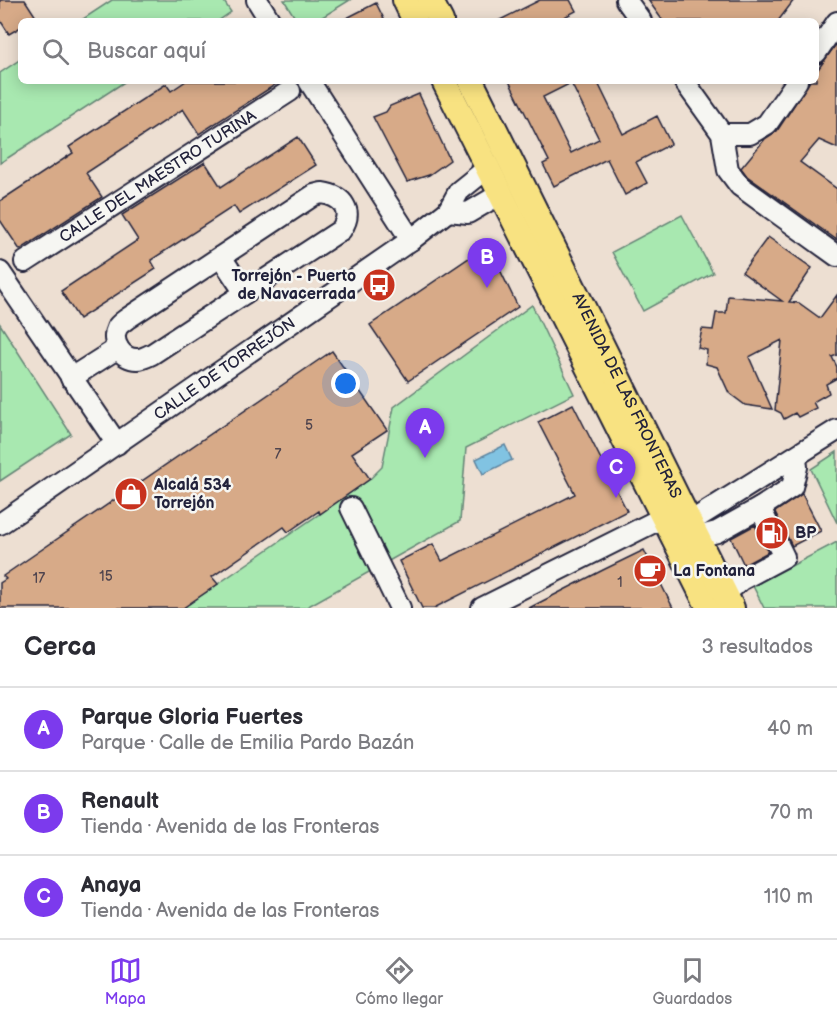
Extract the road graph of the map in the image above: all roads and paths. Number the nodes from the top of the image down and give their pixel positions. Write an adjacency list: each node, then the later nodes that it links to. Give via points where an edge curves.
1 (257, 0): 5 (street)
2 (405, 0): 6 (main road)
3 (430, 0): 7 (main road)
4 (626, 0): 8 (street)
5 (268, 18)
6 (414, 18)
7 (439, 18)
8 (639, 18)
9 (837, 22): 10 (street)
10 (819, 49)
11 (311, 84): 20 (street)
12 (446, 84): 18 (main road, AVENIDA DE LAS FRONTERAS)
13 (472, 84): 18 (main road, AVENIDA DE LAS FRONTERAS)
14 (686, 84): 17 (street)
15 (795, 84): 17 (street, via 767,124 750,134)
16 (290, 91): 23 (street, CALLE DEL MAESTRO TURINA)
17 (722, 134): 22 (street, via 728,170 740,186)
18 (505, 174): 19 (street, CALLE DE TORREJÓN, via 459,191); 19 (street, CALLE DE TORREJÓN, via 468,213); 33 (main road, AVENIDA DE LAS FRONTERAS); 35 (main road, AVENIDA DE LAS FRONTERAS)
19 (448, 212): 20 (street, CALLE DE TORREJÓN)
20 (411, 240): 29 (street, CALLE DE TORREJÓN)
21 (222, 256): 25 (street); 25 (street, via 314,195 334,195 341,201 347,222 341,230); 26 (street, via 118,326 114,337)
22 (837, 256)
23 (25, 262)
24 (0, 272): 27 (street)
25 (245, 293): 26 (street, via 139,360 125,356)
26 (118, 348): 27 (street)
27 (71, 378): 29 (street)
28 (837, 430): 30 (street)
29 (117, 444): 34 (street, CALLE DE TORREJÓN)
30 (796, 457): 32 (street, via 792,487); 35 (street)
31 (351, 508): 37 (street)
32 (760, 508): 35 (street, via 717,532); 36 (street, via 784,557 741,580)
33 (664, 519): 36 (main road, AVENIDA DE LAS FRONTERAS); 38 (street)
34 (0, 524)
35 (694, 530): 36 (main road, AVENIDA DE LAS FRONTERAS)
36 (722, 603)
37 (400, 608)
38 (482, 608)

